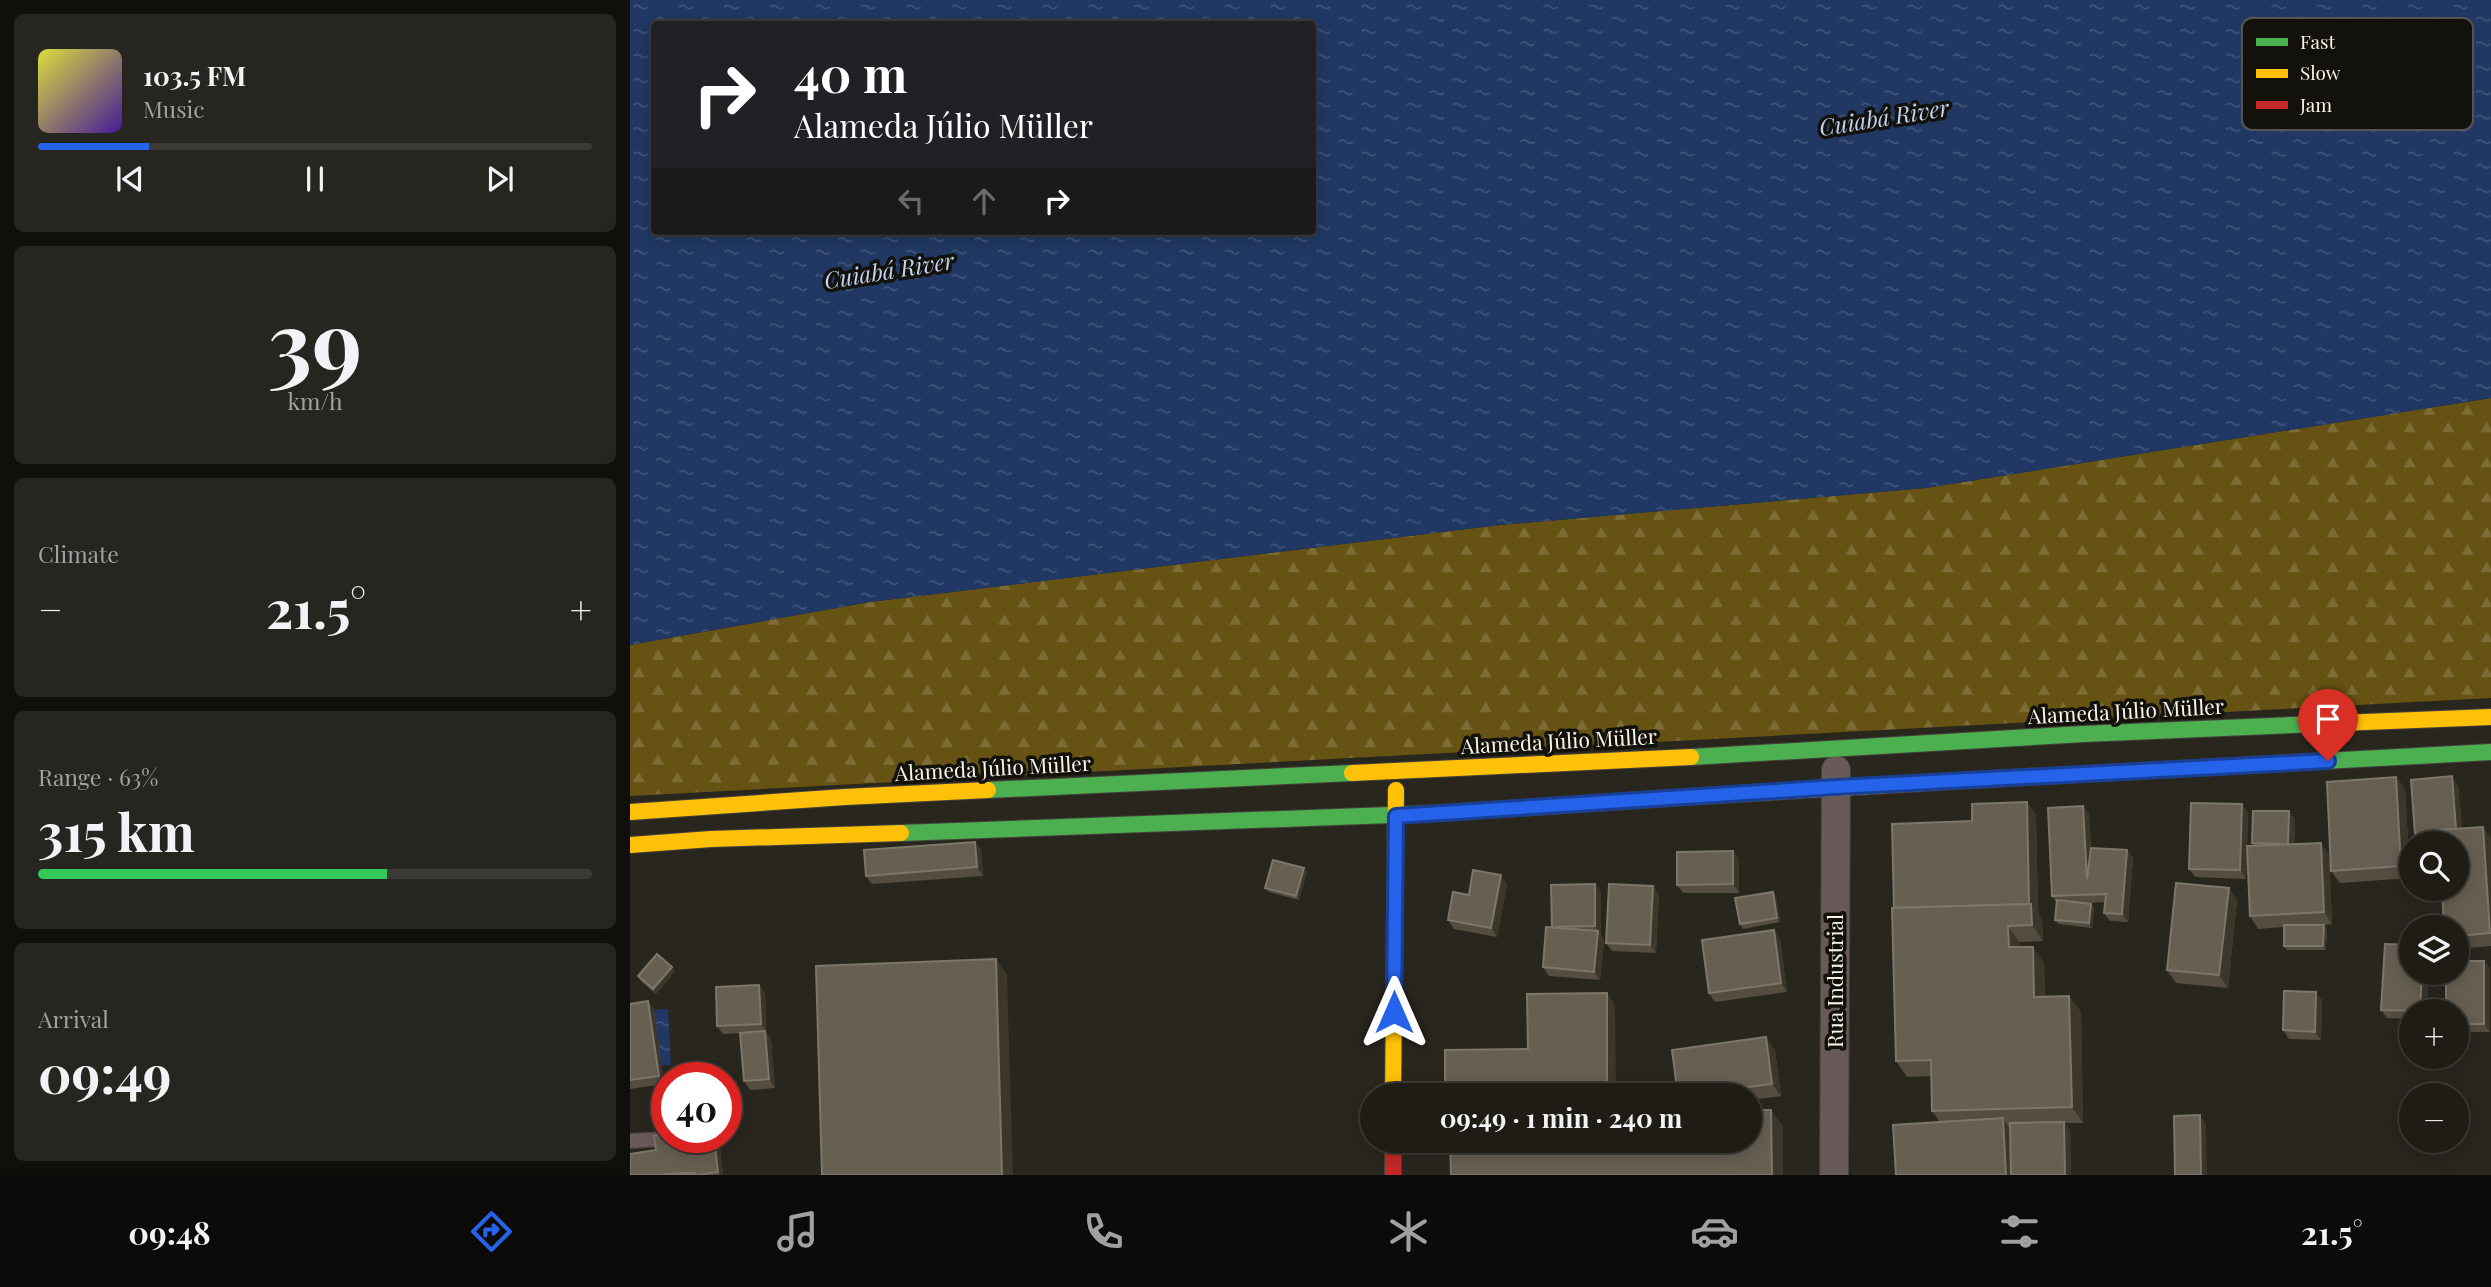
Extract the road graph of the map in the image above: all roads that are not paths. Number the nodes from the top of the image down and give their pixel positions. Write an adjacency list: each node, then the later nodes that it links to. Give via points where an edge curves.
1 (2491, 717): 2 (main road, Alameda Júlio Müller, via 2083,734)
2 (1836, 750): 4 (main road, Alameda Júlio Müller); 5 (street, Rua Industrial)
3 (2491, 752): 5 (main road)
4 (1396, 771): 6 (main road, Alameda Júlio Müller); 7 (main road)
5 (1837, 787): 7 (main road); 14 (street, Rua Industrial)
6 (630, 812)
7 (1396, 816): 8 (main road); 9 (main road)
8 (630, 845)
9 (1393, 1083)
10 (651, 1140): 11 (lane)
11 (630, 1141)
12 (1393, 1153): 13 (main road)
13 (1393, 1175)
14 (1834, 1175)

